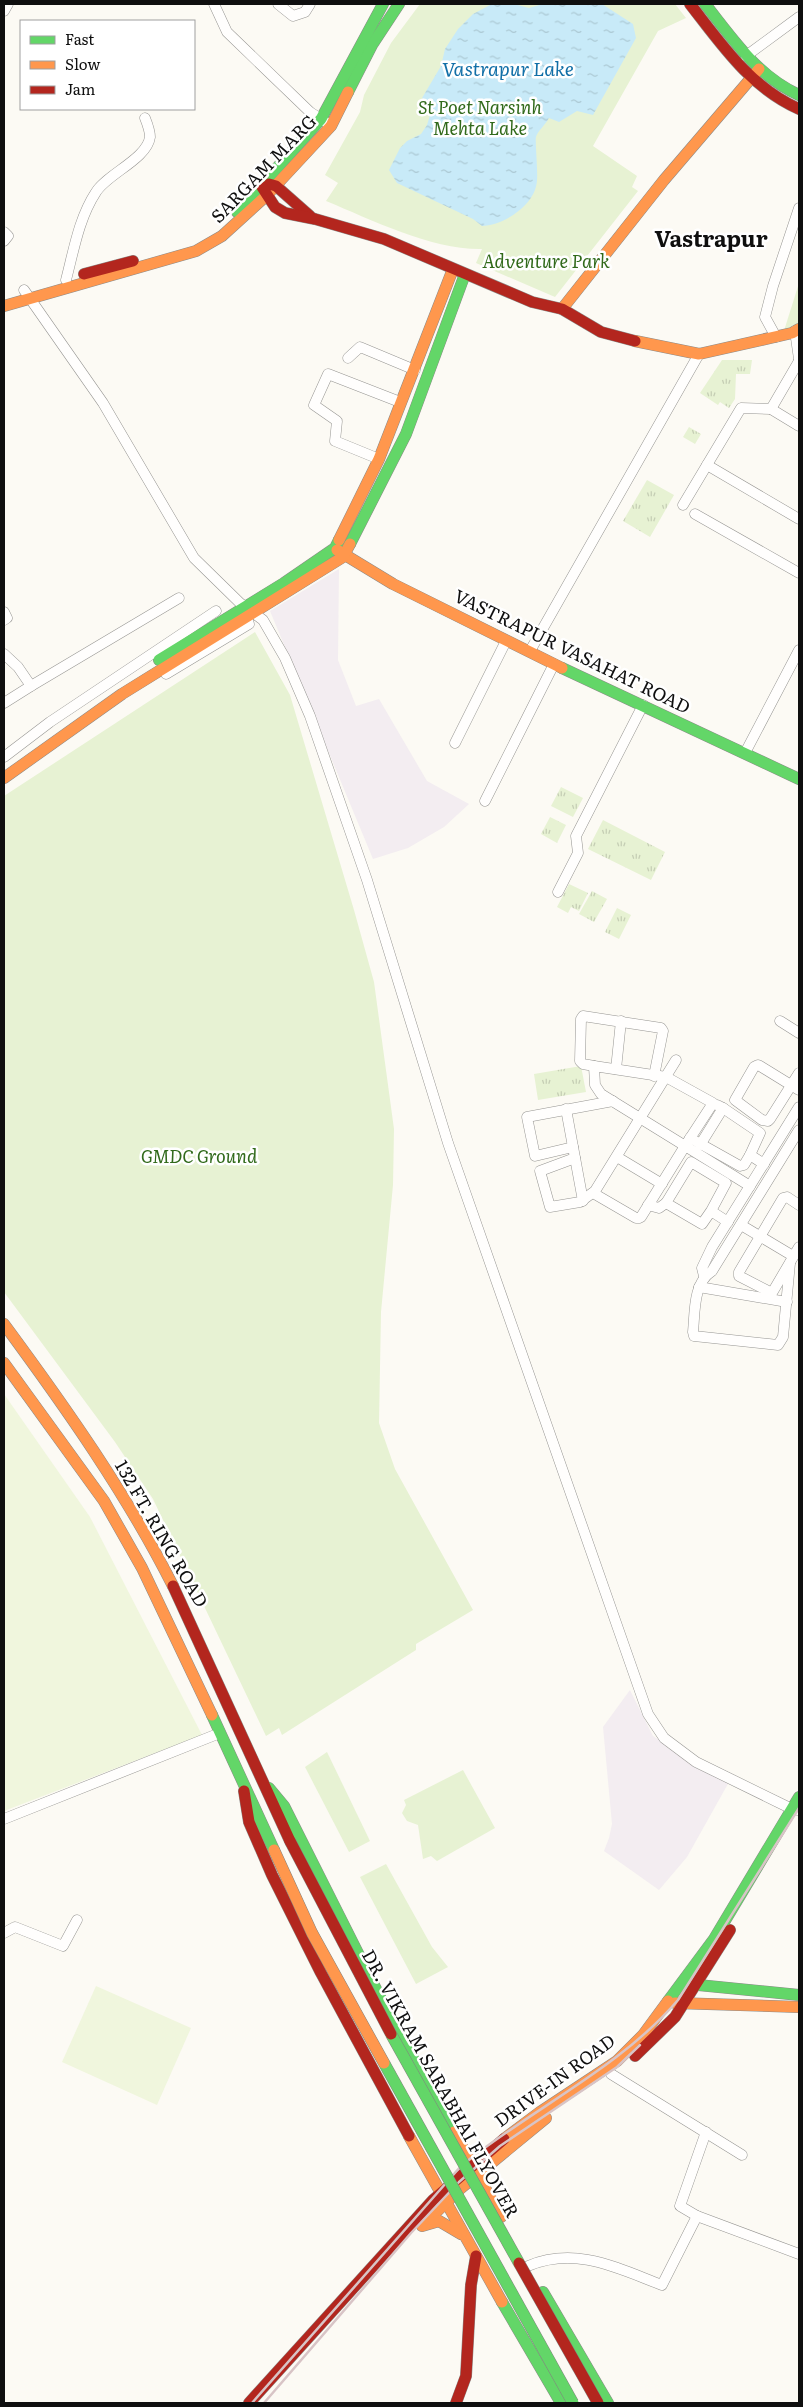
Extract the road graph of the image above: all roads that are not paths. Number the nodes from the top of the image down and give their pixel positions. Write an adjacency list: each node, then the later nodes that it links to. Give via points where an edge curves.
1 (8, 4): 9 (street)
2 (214, 4): 17 (street, via 227,32)
3 (278, 4): 4 (street, via 293,16 305,12)
4 (310, 4)
5 (383, 4): 17 (main road, SARGAM MARG)
6 (399, 4): 18 (main road, SARGAM MARG, via 372,45)
7 (690, 4): 13 (main road)
8 (705, 4): 11 (main road)
9 (4, 11)
10 (799, 17): 11 (street)
11 (746, 56): 12 (main road)
12 (759, 69): 13 (main road); 14 (main road)
13 (750, 79): 15 (main road); 35 (main road, via 664,180)
14 (799, 95)
15 (799, 109)
16 (145, 118): 31 (street, via 150,137 145,147 126,166 97,190 79,226)
17 (321, 119): 18 (street); 21 (main road, SARGAM MARG)
18 (331, 126): 19 (main road, SARGAM MARG)
19 (291, 171): 20 (main road, SARGAM MARG); 22 (main road, via 286,180)
20 (276, 186): 21 (main road, SARGAM MARG); 22 (main road)
21 (264, 189): 23 (main road); 24 (main road, SARGAM MARG); 31 (main road, SARGAM MARG, via 206,238)
22 (291, 201): 26 (main road)
23 (275, 206): 24 (main road); 26 (main road, via 285,212)
24 (254, 208): 32 (main road, SARGAM MARG, via 222,236 196,250 110,277)
25 (799, 208): 37 (street, via 765,317)
26 (315, 219): 29 (main road, via 384,239)
27 (4, 232): 28 (street, via 8,236)
28 (4, 241)
29 (453, 269): 30 (main road); 41 (main road)
30 (465, 274): 35 (main road, via 532,302); 51 (main road, via 406,434)
31 (66, 280): 32 (main road, SARGAM MARG)
32 (26, 294): 33 (main road, SARGAM MARG); 34 (main road, SARGAM MARG); 56 (street, via 103,404 194,558)
33 (4, 295)
34 (4, 306)
35 (562, 309): 38 (main road, via 601,332)
36 (797, 330): 37 (main road); 40 (street)
37 (776, 337): 38 (main road)
38 (699, 354): 60 (street)
39 (348, 358): 41 (street, via 360,347)
40 (799, 362): 43 (street)
41 (415, 370): 42 (main road)
42 (400, 402): 45 (main road); 45 (street, via 328,374 314,405 337,421 335,440)
43 (771, 409): 44 (street); 46 (street, via 741,408)
44 (799, 426)
45 (379, 459): 50 (main road)
46 (707, 465): 47 (street); 49 (street)
47 (683, 505)
48 (695, 514): 52 (street)
49 (799, 519)
50 (334, 548): 51 (main road, VASTRAPUR VASAHAT ROAD); 56 (main road)
51 (345, 555): 56 (main road); 58 (main road, VASTRAPUR VASAHAT ROAD, via 393,584)
52 (799, 573)
53 (179, 598): 63 (street)
54 (216, 611): 68 (street, via 50,722)
55 (4, 612): 57 (street, via 7,618)
56 (249, 612): 69 (main road, via 74,715); 70 (main road, via 83,720); 72 (street, via 249,624 237,633 116,704); 121 (street, via 263,620 275,639 310,716 367,880 448,1143 648,1714 664,1738 696,1762)
57 (4, 620)
58 (506, 641): 60 (main road, VASTRAPUR VASAHAT ROAD); 66 (street)
59 (799, 650): 67 (street)
60 (530, 651): 62 (main road, VASTRAPUR VASAHAT ROAD)
61 (4, 654): 63 (street)
62 (554, 664): 65 (main road, VASTRAPUR VASAHAT ROAD); 73 (street)
63 (31, 686): 64 (street)
64 (4, 703)
65 (643, 705): 67 (main road, VASTRAPUR VASAHAT ROAD); 74 (street, via 576,836 578,853)
66 (455, 743)
67 (745, 753): 71 (main road, VASTRAPUR VASAHAT ROAD)
68 (4, 757)
69 (4, 768)
70 (4, 778)
71 (799, 779)
72 (4, 784)
73 (485, 801)
74 (558, 892)
75 (621, 1021): 79 (street, via 582,1018 580,1061); 80 (street); 82 (street, via 661,1028)
76 (780, 1021): 77 (street)
77 (799, 1031)
78 (676, 1060): 83 (street)
79 (594, 1066): 80 (street); 85 (street, via 596,1088)
80 (616, 1070): 82 (street)
81 (799, 1073): 84 (street)
82 (654, 1076): 83 (street)
83 (666, 1077): 86 (street); 90 (street)
84 (795, 1088): 84 (street, via 768,1121 736,1102 756,1066)
85 (613, 1101): 89 (street); 90 (street)
86 (713, 1103): 88 (street); 92 (street)
87 (799, 1107): 98 (street)
88 (723, 1108): 93 (street); 95 (street, via 760,1132)
89 (566, 1109): 94 (street); 94 (street, via 529,1115 526,1119 535,1156)
90 (641, 1119): 92 (street); 96 (street)
91 (799, 1130): 108 (street)
92 (688, 1142): 93 (street); 99 (street); 100 (street)
93 (700, 1145): 95 (street, via 740,1166)
94 (573, 1147): 97 (street)
95 (750, 1155): 98 (street)
96 (617, 1157): 99 (street); 101 (street)
97 (575, 1158): 102 (street); 102 (street, via 540,1172 550,1207)
98 (764, 1164): 100 (street)
99 (662, 1184): 104 (street)
100 (750, 1186): 107 (street)
101 (593, 1193): 102 (street); 104 (street, via 636,1218 641,1217)
102 (583, 1200)
103 (666, 1203): 104 (street, via 659,1208); 106 (street, via 702,1224); 106 (street, via 692,1162 726,1183)
104 (648, 1205)
105 (799, 1205): 109 (street, via 787,1197 783,1198)
106 (711, 1211): 107 (street)
107 (728, 1222): 112 (street, via 702,1268)
108 (741, 1224): 109 (street); 112 (street, via 712,1271)
109 (760, 1236): 111 (street); 111 (street, via 739,1276 772,1294)
110 (799, 1246): 111 (street)
111 (792, 1259): 114 (street)
112 (704, 1276): 113 (street)
113 (698, 1287): 114 (street); 114 (street, via 692,1332 695,1336 778,1345 783,1337)
114 (787, 1302)
115 (4, 1324): 118 (main road, 132 FT. RING ROAD, via 42,1374 120,1491 159,1559 193,1626)
116 (4, 1363): 117 (main road, 132 FT. RING ROAD, via 104,1502 155,1592)
117 (220, 1733): 119 (main road, 132 FT. RING ROAD); 122 (street)
118 (260, 1778): 134 (main road, via 284,1806 389,2015); 147 (main road, DR. VIKRAM SARABHAI FLYOVER, bridge, via 337,1933 468,2175)
119 (243, 1783): 135 (main road, via 249,1822 272,1876); 146 (main road, DR. VIKRAM SARABHAI FLYOVER, bridge, via 312,1933)
120 (799, 1797): 121 (main road, DRIVE-IN ROAD)
121 (797, 1811): 125 (main road, DRIVE-IN ROAD, via 714,1939); 126 (main road, DRIVE-IN ROAD)
122 (4, 1818)
123 (76, 1920): 124 (street, via 63,1946 15,1927)
124 (4, 1933)
125 (681, 1982): 126 (main road); 128 (main road, DRIVE-IN ROAD)
126 (695, 1986): 127 (main road); 129 (main road, DRIVE-IN ROAD)
127 (799, 1995)
128 (667, 2002): 129 (main road); 134 (main road, DRIVE-IN ROAD, via 643,2035 617,2060 540,2112)
129 (683, 2005): 130 (main road); 131 (main road, DRIVE-IN ROAD, via 672,2021 624,2067)
130 (799, 2007)
131 (611, 2074): 132 (street); 134 (main road, DRIVE-IN ROAD)
132 (706, 2132): 133 (street); 136 (street, via 680,2206)
133 (742, 2154)
134 (476, 2170): 135 (main road); 141 (main road)
135 (442, 2198): 137 (main road); 138 (main road); 142 (main road)
136 (696, 2216): 139 (street); 141 (street, via 662,2285 589,2259 546,2259)
137 (422, 2226): 138 (main road, via 439,2221); 143 (main road)
138 (465, 2237): 140 (main road)
139 (799, 2254)
140 (476, 2256): 144 (main road, via 471,2285 466,2376); 145 (main road)
141 (528, 2266): 148 (main road)
142 (249, 2403)
143 (261, 2403)
144 (456, 2403)
145 (561, 2403)
146 (573, 2403)
147 (598, 2403)
148 (608, 2403)

